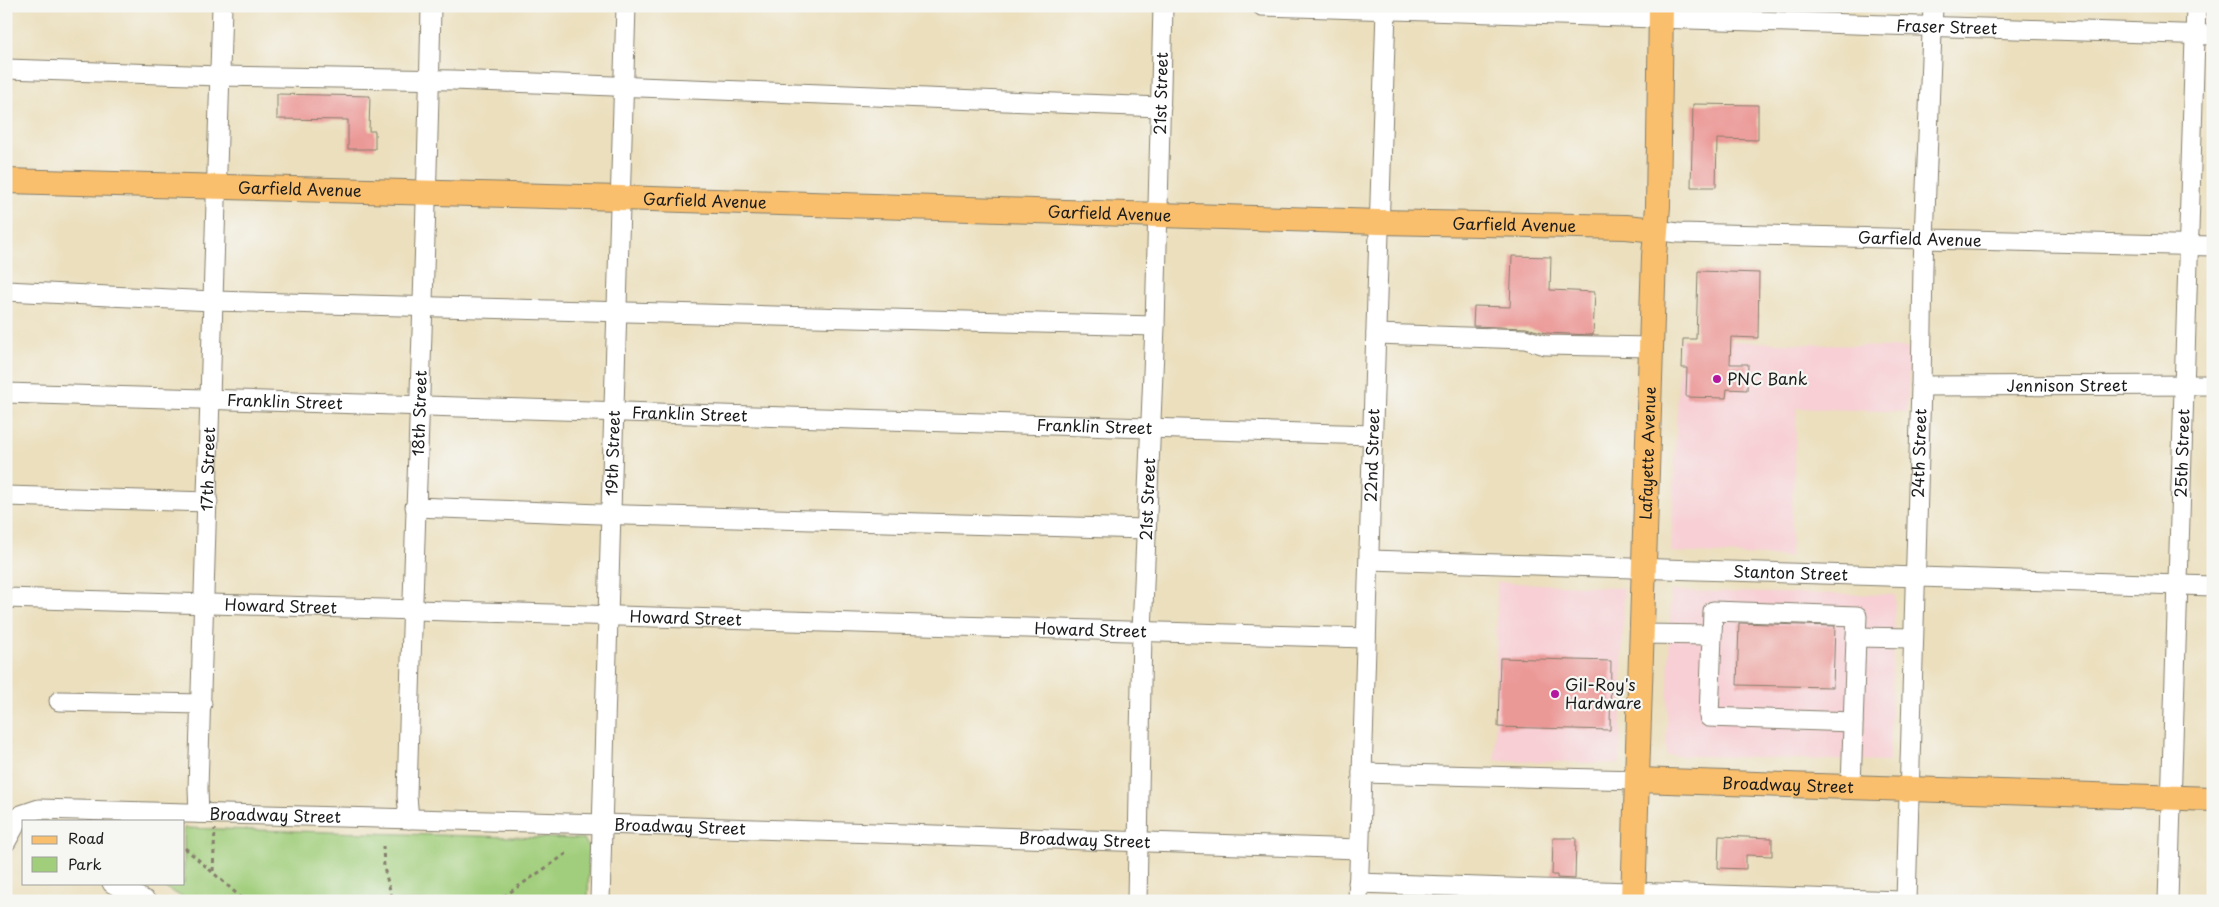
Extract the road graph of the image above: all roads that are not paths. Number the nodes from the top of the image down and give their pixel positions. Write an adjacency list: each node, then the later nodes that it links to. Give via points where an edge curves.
1 (222, 6): 13 (street, 17th Street)
2 (431, 6): 14 (street, 18th Street)
3 (626, 6): 15 (street, 19th Street)
4 (1162, 6): 16 (street, 21st Street)
5 (1262, 6): 8 (street, Fraser Street)
6 (1933, 6): 10 (street, 24th Street)
7 (2196, 6): 11 (street, 25th Street)
8 (1386, 10): 9 (street, Fraser Street); 22 (street, 22nd Street)
9 (1661, 12): 10 (street, Fraser Street); 23 (main road, Lafayette Avenue)
10 (1932, 28): 11 (street, Fraser Street); 24 (street, 24th Street)
11 (2204, 35): 25 (street, 25th Street)
12 (6, 69): 13 (street)
13 (220, 76): 14 (street); 18 (street, 17th Street)
14 (430, 80): 15 (street); 19 (street, 18th Street)
15 (624, 86): 16 (street); 20 (street, 19th Street)
16 (1161, 107): 21 (street, 21st Street)
17 (6, 181): 18 (main road, Garfield Avenue)
18 (216, 188): 19 (main road, Garfield Avenue); 28 (street, 17th Street)
19 (427, 194): 20 (main road, Garfield Avenue); 29 (street, 18th Street)
20 (620, 198): 21 (main road, Garfield Avenue); 30 (street, 19th Street)
21 (1159, 214): 22 (main road, Garfield Avenue); 31 (street, 21st Street)
22 (1379, 222): 23 (main road, Garfield Avenue); 32 (street, 22nd Street)
23 (1656, 230): 24 (street, Garfield Avenue); 33 (main road, Lafayette Avenue)
24 (1924, 240): 25 (street, Garfield Avenue); 36 (street, 24th Street)
25 (2188, 246): 26 (street, Garfield Avenue); 34 (street, 25th Street)
26 (2213, 246)
27 (6, 291): 28 (street)
28 (212, 301): 29 (street); 38 (street, 17th Street)
29 (423, 305): 30 (street); 39 (street, 18th Street)
30 (617, 312): 31 (street); 40 (street, 19th Street)
31 (1155, 326): 41 (street, 21st Street)
32 (1376, 334): 33 (street, via 1525,339 1545,345); 42 (street, 22nd Street)
33 (1652, 347): 49 (main road, Lafayette Avenue)
34 (2183, 385): 35 (street, Jennison Street); 36 (street, Jennison Street); 51 (street, 25th Street)
35 (2213, 385)
36 (1921, 386): 50 (street, 24th Street)
37 (6, 394): 38 (street, Franklin Street)
38 (211, 400): 39 (street, Franklin Street); 44 (street, 17th Street)
39 (419, 406): 40 (street, Franklin Street); 45 (street, 18th Street)
40 (612, 413): 41 (street, Franklin Street); 46 (street, 19th Street)
41 (1151, 429): 42 (street, Franklin Street); 47 (street, 21st Street)
42 (1372, 435): 48 (street, 22nd Street)
43 (6, 496): 44 (street)
44 (208, 502): 54 (street, 17th Street)
45 (415, 507): 46 (street); 55 (street, 18th Street)
46 (610, 514): 47 (street); 56 (street, 19th Street)
47 (1146, 529): 57 (street, 21st Street)
48 (1370, 560): 49 (street, Stanton Street); 61 (street, 22nd Street)
49 (1644, 568): 50 (street, Stanton Street); 58 (main road, Lafayette Avenue)
50 (1915, 577): 51 (street, Stanton Street); 62 (street, 24th Street)
51 (2177, 584): 52 (street, Stanton Street); 70 (street, 25th Street)
52 (2213, 586)
53 (6, 598): 54 (street, Howard Street)
54 (204, 602): 55 (street, Howard Street); 64 (street, 17th Street)
55 (412, 609): 56 (street, Howard Street); 73 (street, 18th Street)
56 (607, 614): 57 (street, Howard Street); 74 (street, 19th Street)
57 (1142, 630): 61 (street, Howard Street); 76 (street, 21st Street)
58 (1642, 634): 59 (street); 67 (main road, Lafayette Avenue)
59 (1712, 635): 60 (street, via 1712,612 1857,616); 65 (street, via 1709,717)
60 (1856, 637): 62 (street); 65 (street)
61 (1366, 638): 66 (street, 22nd Street)
62 (1912, 638): 69 (street, 24th Street)
63 (59, 701): 64 (street)
64 (202, 704): 72 (street, 17th Street)
65 (1853, 722): 68 (street)
66 (1362, 773): 67 (street, Broadway Street); 77 (street, 22nd Street)
67 (1638, 780): 68 (main road, Broadway Street); 80 (main road, Lafayette Avenue)
68 (1850, 787): 69 (main road, Broadway Street)
69 (1909, 789): 70 (main road, Broadway Street); 85 (street, 24th Street)
70 (2172, 798): 71 (main road, Broadway Street); 86 (street, 25th Street)
71 (2213, 799)
72 (199, 814): 73 (street, Broadway Street); 75 (street, Broadway Street, via 39,809 21,815)
73 (408, 819): 74 (street, Broadway Street)
74 (602, 824): 76 (street, Broadway Street); 82 (street, 19th Street)
75 (12, 835)
76 (1137, 843): 77 (street, Broadway Street); 83 (street, 21st Street)
77 (1359, 849): 79 (street, 22nd Street)
78 (114, 884): 81 (street)
79 (1358, 892): 80 (street)
80 (1634, 896): 84 (street)
81 (146, 901)
82 (600, 901)
83 (1137, 901)
84 (1901, 901)
85 (1906, 901)
86 (2168, 901)

